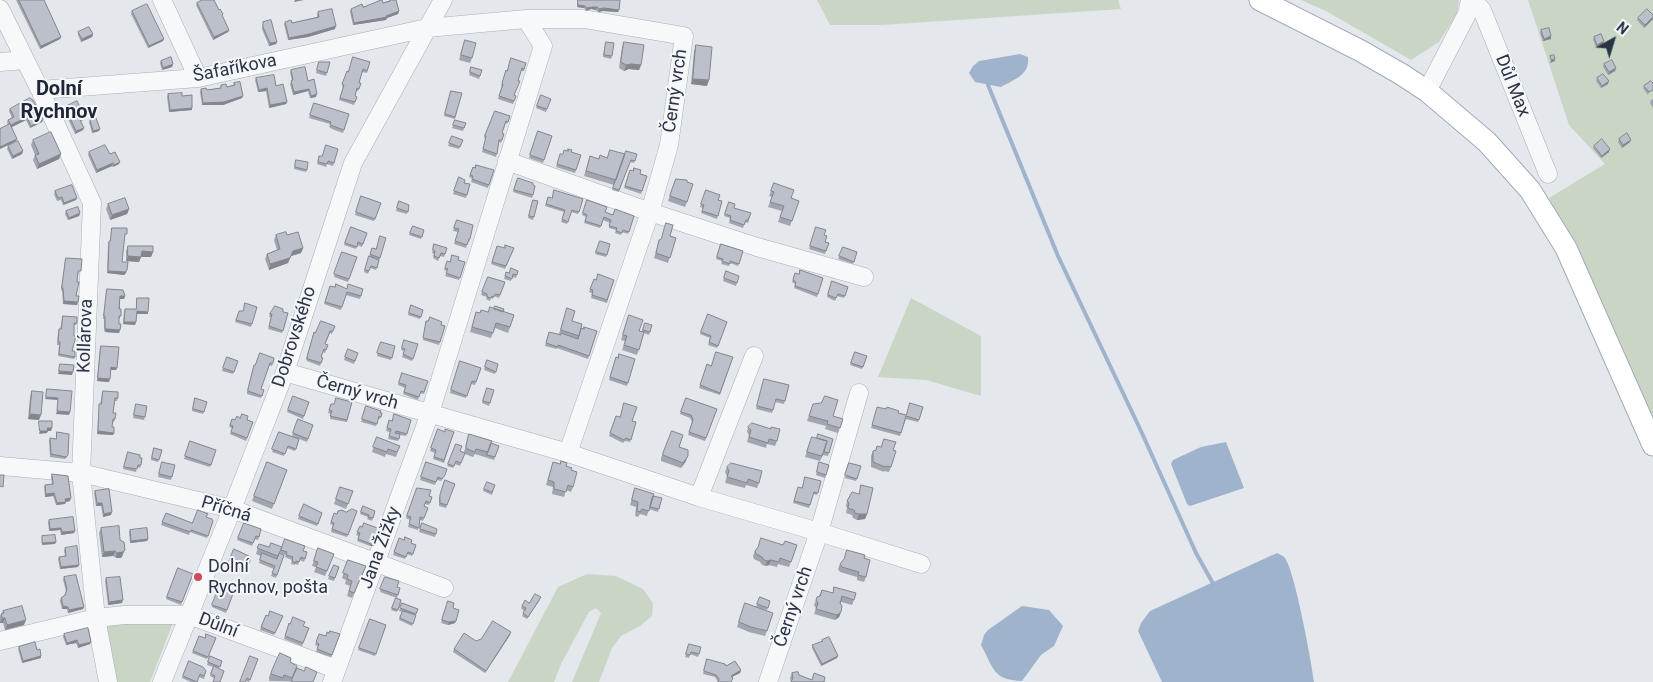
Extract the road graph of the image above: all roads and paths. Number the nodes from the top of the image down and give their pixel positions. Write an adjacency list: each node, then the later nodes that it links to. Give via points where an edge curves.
1 (162, 0): 10 (street)
2 (443, 0): 7 (street, Dobrovského)
3 (1260, 0): 12 (main road, via 1362,51)
4 (1472, 0): 12 (street, Důl Max); 14 (street, Důl Max, via 1482,10)
5 (0, 9): 8 (street, Kollárova)
6 (526, 19): 7 (street, Černý vrch); 13 (street, via 543,46); 15 (street, Černý vrch, via 584,18 684,36 669,145)
7 (427, 28): 10 (street, Šafaříkova); 18 (street, Dobrovského, via 353,163)
8 (25, 60): 9 (street); 11 (street, Kollárova)
9 (0, 62)
10 (198, 78): 11 (street, Šafaříkova)
11 (40, 90): 24 (street, Kollárova, via 92,203)
12 (1427, 91): 21 (main road, via 1487,142 1530,190 1566,248)
13 (507, 161): 15 (street); 20 (street)
14 (1548, 174)
15 (650, 212): 16 (street); 22 (street, Černý vrch)
16 (864, 277)
17 (754, 356): 25 (street)
18 (285, 372): 20 (street, Černý vrch); 26 (street, Dobrovského)
19 (859, 392): 27 (street, Černý vrch)
20 (430, 413): 22 (street, Černý vrch); 28 (street, Jana Žižky)
21 (1653, 445)
22 (568, 453): 25 (street, Černý vrch)
23 (0, 466): 24 (street, Příčná)
24 (81, 473): 26 (street, Příčná); 32 (street, Kollárova)
25 (699, 496): 27 (street, Černý vrch)
26 (232, 510): 28 (street, Příčná); 31 (street, Dobrovského)
27 (819, 532): 29 (street, Černý vrch); 37 (street, Černý vrch)
28 (376, 563): 30 (street, Příčná); 34 (street, Jana Žižky)
29 (921, 564)
30 (444, 588)
31 (189, 615): 32 (street, Důlní); 34 (street, Důlní); 36 (street, Dobrovského)
32 (96, 618): 33 (street, Důlní); 35 (street, Kollárova)
33 (0, 641)
34 (334, 676)
35 (108, 682)
36 (162, 682)
37 (768, 682)

